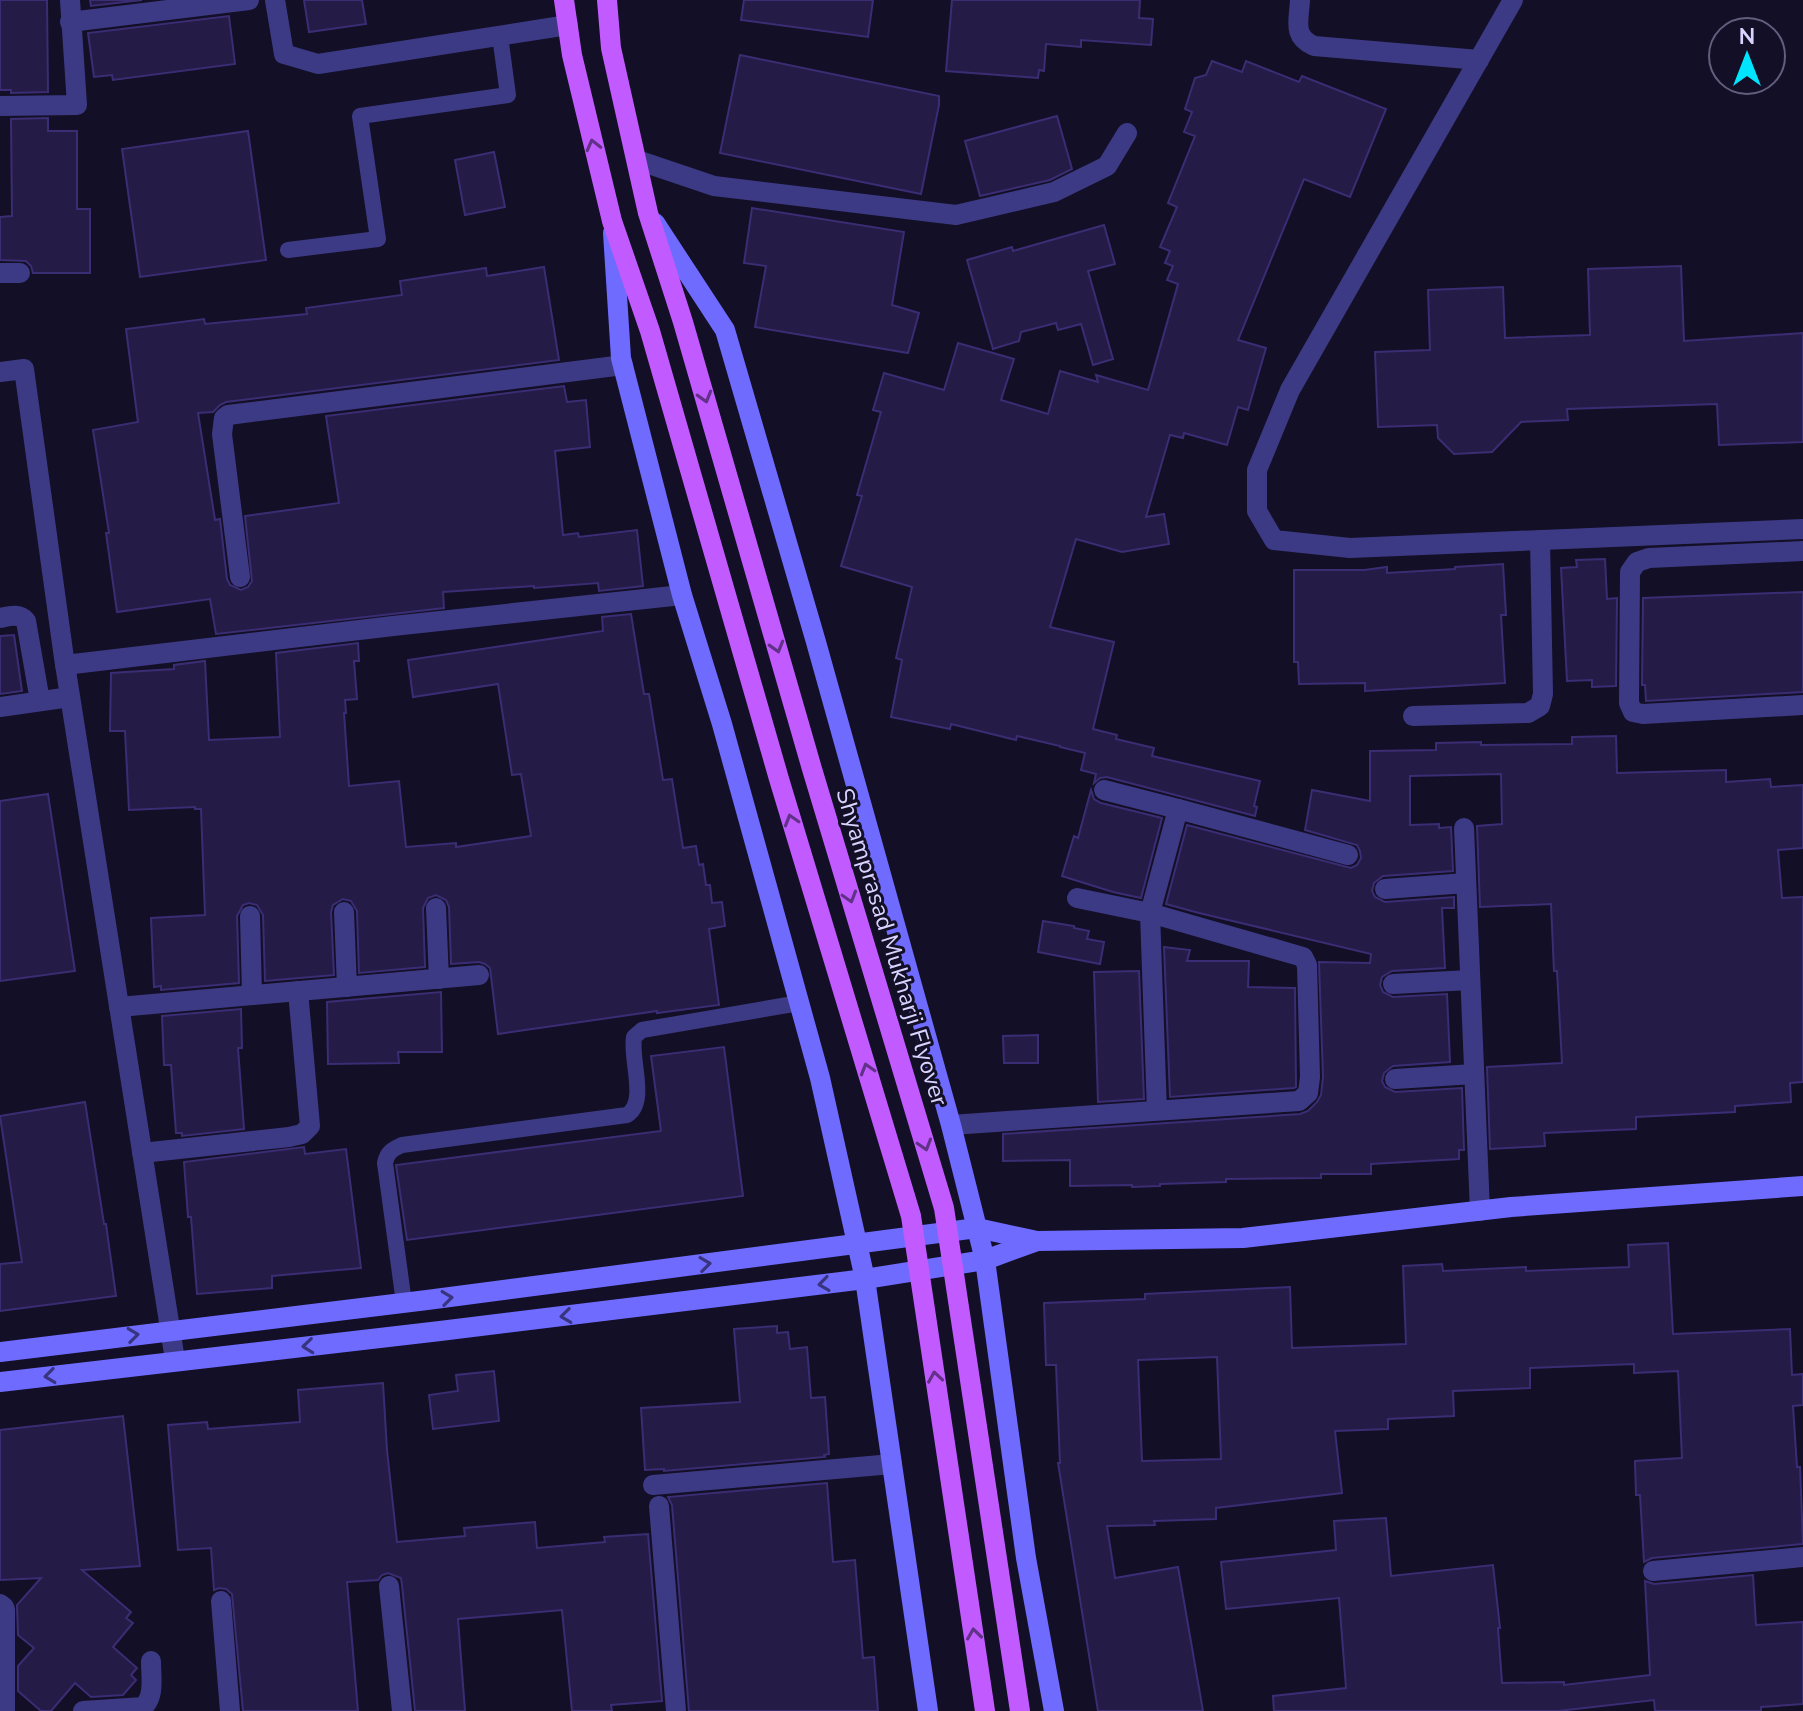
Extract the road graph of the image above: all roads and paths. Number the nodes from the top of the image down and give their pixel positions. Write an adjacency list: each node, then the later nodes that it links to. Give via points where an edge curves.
1 (70, 0): 8 (street)
2 (249, 0): 8 (street)
3 (275, 0): 10 (street, via 284,54 318,64)
4 (564, 0): 9 (main road)
5 (607, 0): 14 (main road, Shyamprasad Mukharji Flyover, via 611,48)
6 (1300, 0): 11 (street, via 1298,32 1314,46)
7 (1513, 0): 11 (street)
8 (70, 22): 12 (street, via 77,105)
9 (568, 25): 10 (street); 16 (main road, one-way to 9)
10 (500, 36): 17 (lane, via 508,95 360,116 378,239)
11 (1479, 60): 21 (street, via 1290,390 1257,470 1257,511 1274,540 1350,548)
12 (0, 106)
13 (1127, 133): 14 (street, via 1107,166 1054,192 956,215 714,186)
14 (637, 160): 15 (main road, Shyamprasad Mukharji Flyover)
15 (648, 213): 55 (street, via 725,330); 85 (main road, Shyamprasad Mukharji Flyover, one-way to 85, via 944,1208)
16 (612, 221): 18 (street); 84 (main road, one-way to 16, via 911,1216 650,331)
17 (288, 250)
18 (623, 365): 23 (street, via 228,415 222,434); 24 (street)
19 (0, 372): 26 (street, via 24,369)
20 (1803, 529): 21 (street)
21 (1540, 540): 31 (street, via 1540,706 1528,713)
22 (1803, 551): 29 (street, via 1637,562 1630,572 1629,703 1633,712 1643,714)
23 (240, 577)
24 (682, 595): 26 (street); 50 (street)
25 (0, 618): 28 (street, via 17,615 26,621)
26 (65, 665): 27 (street)
27 (70, 697): 28 (street); 51 (street)
28 (40, 701): 30 (street)
29 (1803, 705)
30 (0, 707)
31 (1413, 716)
32 (1104, 790): 33 (street)
33 (1178, 809): 35 (street); 41 (street)
34 (1464, 828): 36 (street)
35 (1348, 855)
36 (1466, 883): 37 (street); 45 (street)
37 (1385, 889)
38 (1077, 898): 41 (street)
39 (436, 908): 44 (street)
40 (344, 912): 47 (street)
41 (1150, 913): 54 (street); 54 (street, via 1295,953 1307,965 1308,1093 1299,1101)
42 (250, 916): 49 (street)
43 (479, 975): 44 (street)
44 (439, 979): 47 (street)
45 (1470, 980): 46 (street); 52 (street)
46 (1393, 984)
47 (347, 987): 48 (street)
48 (298, 991): 49 (street); 56 (street, via 310,1126 289,1137)
49 (252, 995): 51 (street)
50 (799, 1003): 61 (street); 64 (lane, via 642,1030 632,1048 638,1101 627,1115 391,1150 385,1163)
51 (119, 1007): 56 (street)
52 (1474, 1074): 53 (street); 58 (street)
53 (1395, 1079)
54 (1157, 1111): 55 (street)
55 (951, 1125): 59 (street)
56 (142, 1153): 65 (street)
57 (1803, 1186): 58 (street)
58 (1480, 1211): 60 (street, via 1243,1238)
59 (977, 1228): 60 (street); 61 (street); 62 (street)
60 (1037, 1241): 62 (street)
61 (858, 1244): 63 (street); 64 (street, one-way to 61)
62 (985, 1260): 63 (street); 86 (street, via 1026,1558)
63 (865, 1279): 67 (street, one-way to 67); 69 (street)
64 (404, 1303): 65 (street)
65 (170, 1330): 66 (street, one-way to 65); 67 (street)
66 (0, 1352)
67 (175, 1360): 68 (street, one-way to 68)
68 (0, 1382)
69 (892, 1464): 70 (street); 83 (street)
70 (653, 1485)
71 (659, 1506): 82 (street)
72 (1803, 1557): 73 (street)
73 (1653, 1571)
74 (389, 1586): 81 (street)
75 (221, 1601): 80 (street)
76 (0, 1604): 78 (street, via 5,1610)
77 (151, 1661): 79 (street, via 147,1705)
78 (5, 1711)
79 (83, 1711)
80 (230, 1711)
81 (402, 1711)
82 (676, 1711)
83 (928, 1711)
84 (985, 1711)
85 (1020, 1711)
86 (1054, 1711)

